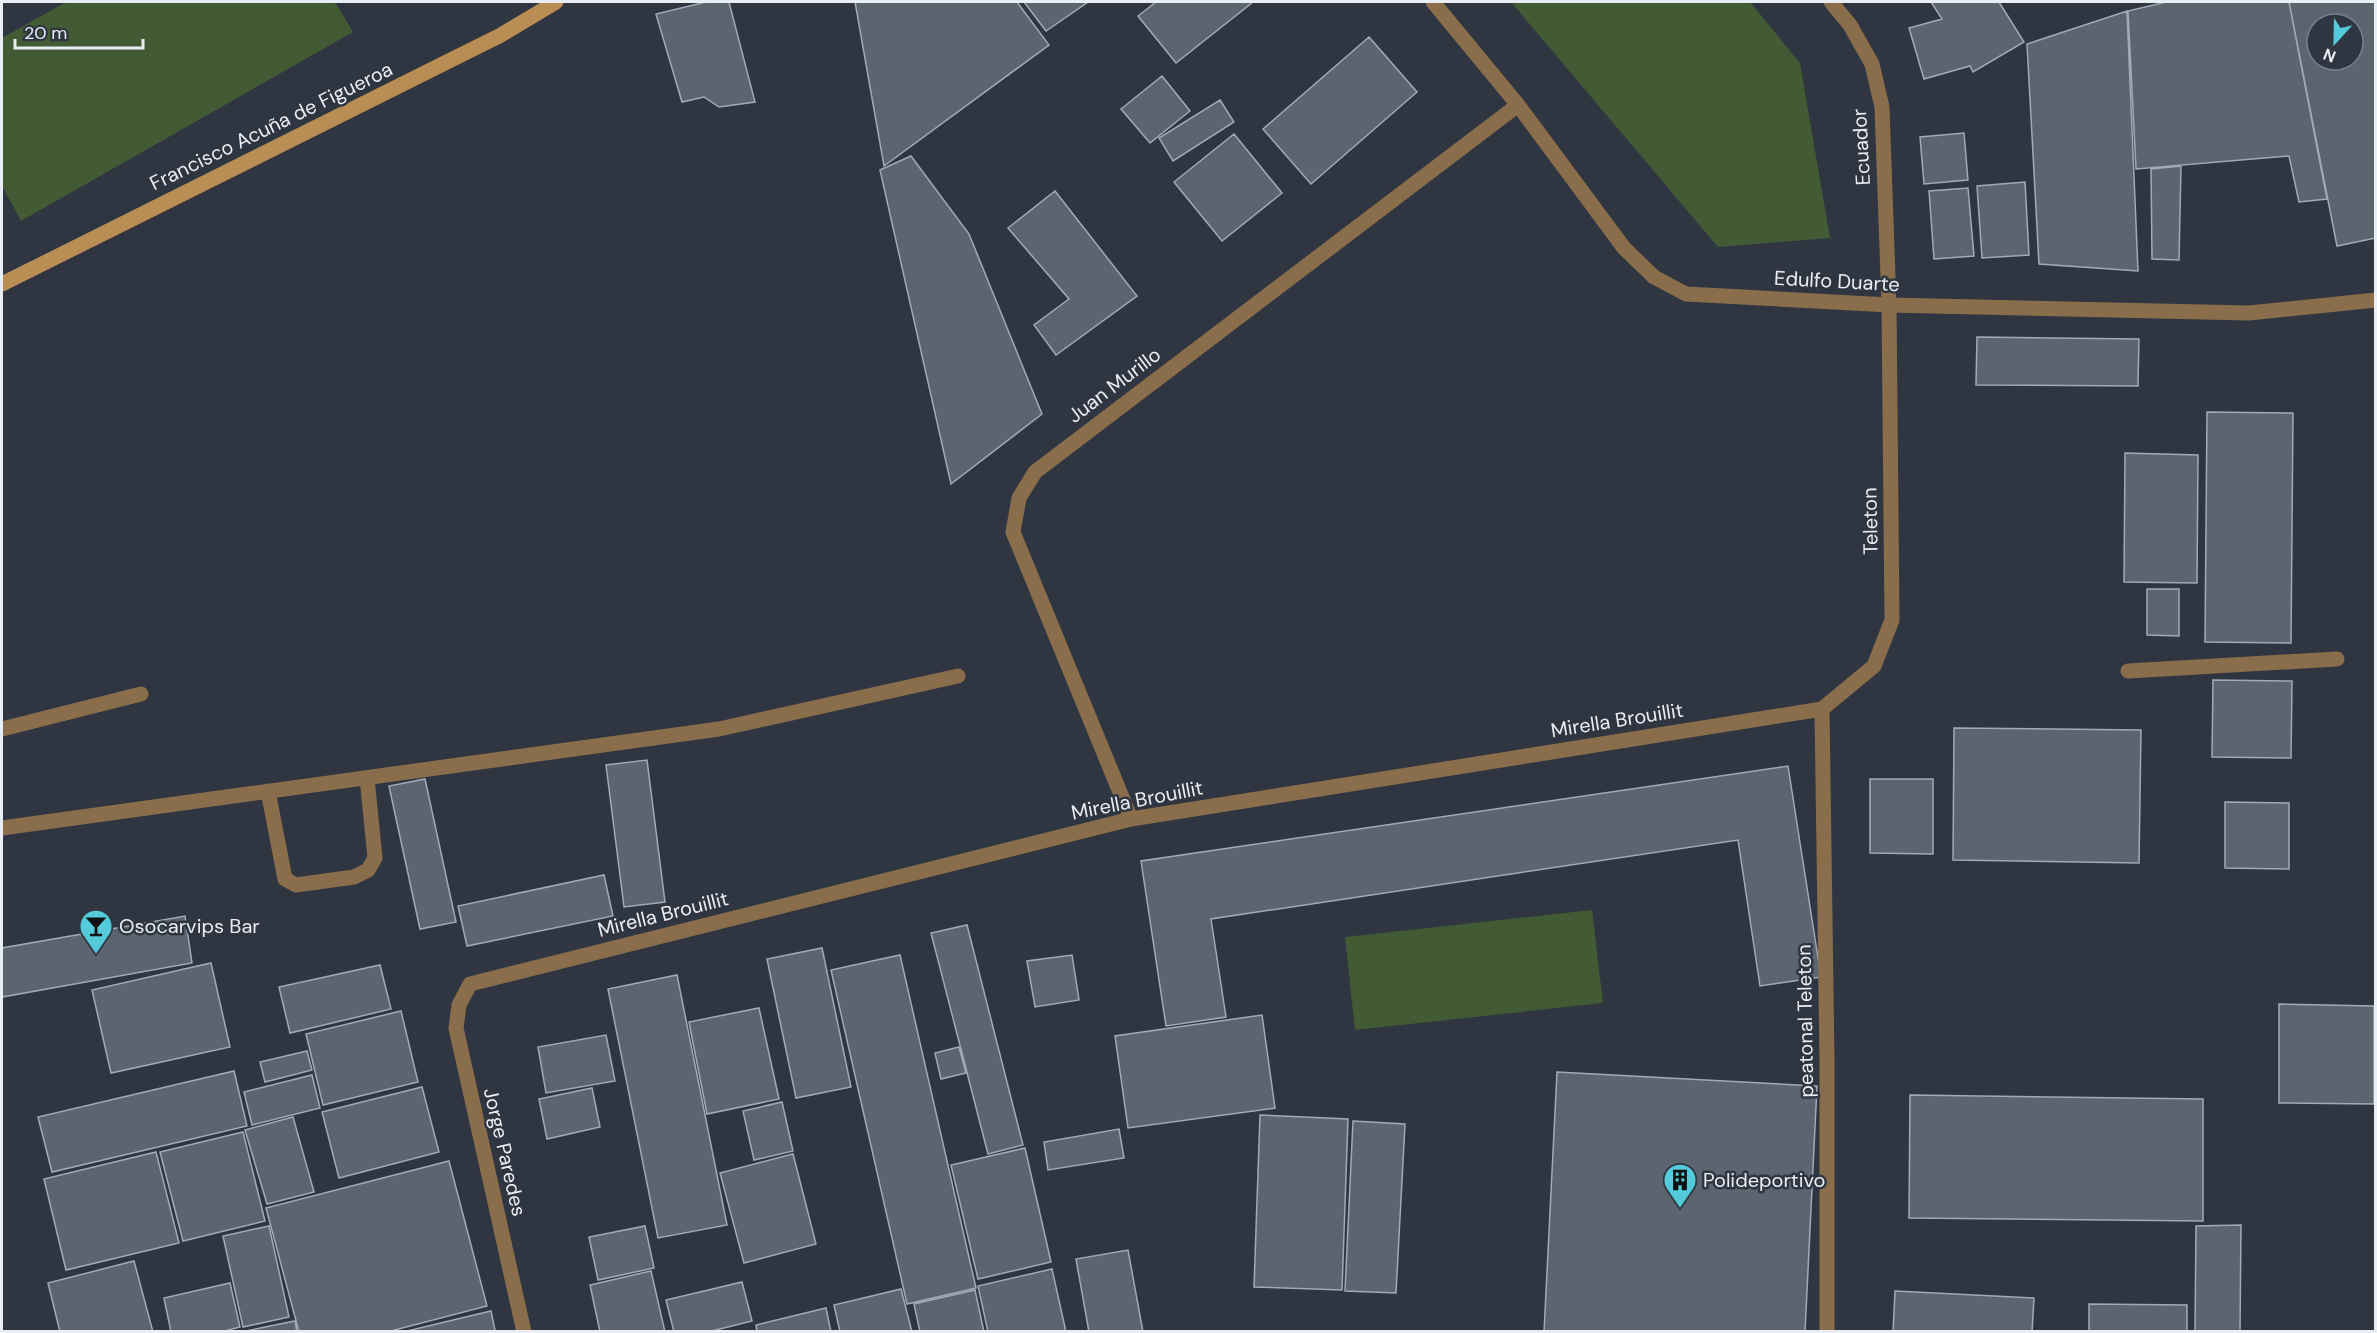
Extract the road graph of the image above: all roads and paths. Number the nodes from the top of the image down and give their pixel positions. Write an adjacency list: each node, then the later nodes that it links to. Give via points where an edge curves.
1 (556, 2): 5 (street, Francisco Acuña de Figueroa, via 501,35)
2 (1433, 2): 4 (street, Edulfo Duarte)
3 (1831, 2): 7 (street, Ecuador, via 1872,64 1882,107)
4 (1518, 105): 7 (street, Edulfo Duarte, via 1624,248 1654,277 1686,294); 16 (street, Juan Murillo, via 1035,472 1019,498 1013,532)
5 (2, 284)
6 (2376, 300): 7 (street, Edulfo Duarte, via 2249,313)
7 (1889, 305): 12 (street, Teleton, via 1892,620 1874,666)
8 (2337, 659): 9 (street)
9 (2128, 671)
10 (958, 676): 14 (street, via 719,729)
11 (141, 694): 13 (street)
12 (1822, 709): 16 (street, Mirella Brouillit); 20 (street, peatonal Teleton)
13 (2, 729)
14 (367, 778): 15 (street); 15 (street, via 375,858 368,870 354,878 297,885 285,879)
15 (268, 791): 17 (street)
16 (1131, 819): 18 (street, Mirella Brouillit)
17 (2, 828)
18 (470, 984): 19 (street, Jorge Paredes, via 459,1005 456,1028)
19 (524, 1332)
20 (1827, 1332)

